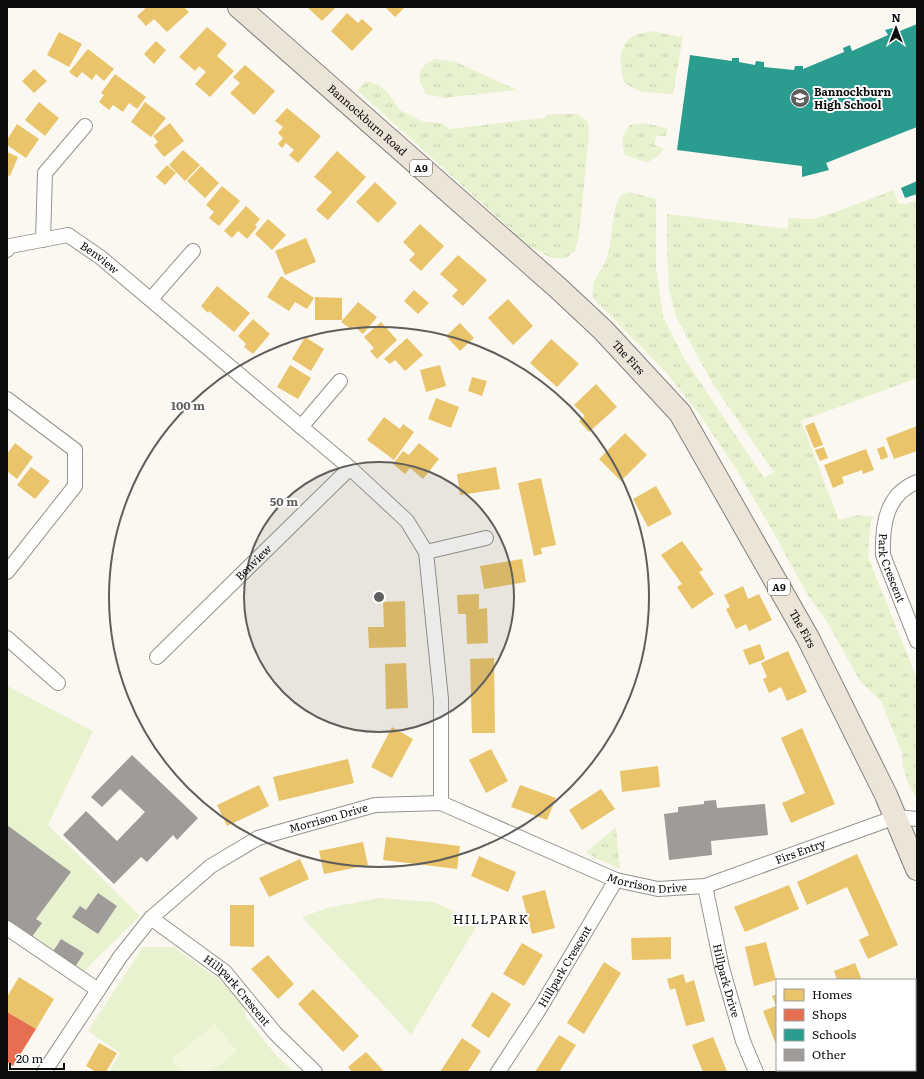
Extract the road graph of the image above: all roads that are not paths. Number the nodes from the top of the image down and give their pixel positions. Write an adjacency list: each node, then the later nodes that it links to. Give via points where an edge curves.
1 (239, 7): 7 (main road, Bannockburn Road / A9)
2 (85, 126): 3 (street, via 45,173)
3 (43, 240): 4 (street, Benview, via 10,246); 6 (street, Benview, via 68,235 100,256)
4 (7, 250)
5 (193, 251): 6 (street)
6 (150, 299): 10 (street, Benview)
7 (603, 330): 21 (main road, The Firs / A9, via 680,413 808,638)
8 (340, 380): 10 (street)
9 (7, 399): 15 (street, via 75,450 75,486)
10 (300, 427): 11 (street, Benview)
11 (350, 468): 14 (street, Benview, via 407,521); 18 (street, Benview)
12 (917, 482): 17 (street, Park Crescent, via 907,486 893,500 886,514 882,541 883,555)
13 (486, 538): 14 (street)
14 (426, 552): 20 (street, Benview, via 441,699)
15 (7, 572)
16 (7, 638): 19 (street)
17 (917, 641)
18 (157, 657)
19 (58, 683)
20 (441, 803): 24 (street, Morrison Drive); 26 (street, Morrison Drive, via 375,805 258,838 211,866)
21 (896, 817): 22 (street); 23 (main road, The Firs / A9); 25 (street, Firs Entry)
22 (917, 819)
23 (917, 869)
24 (616, 880): 25 (street, Morrison Drive, via 658,889); 31 (street, Hillpark Crescent, via 540,1008)
25 (705, 886): 32 (street, Hillpark Drive, via 722,968 743,1041)
26 (151, 918): 28 (street, Morrison Drive); 30 (street, Hillpark Crescent, via 225,972 275,1033)
27 (7, 928): 28 (street)
28 (98, 990): 29 (street, Morrison Drive)
29 (44, 1072)
30 (315, 1072)
31 (498, 1072)
32 (756, 1072)

